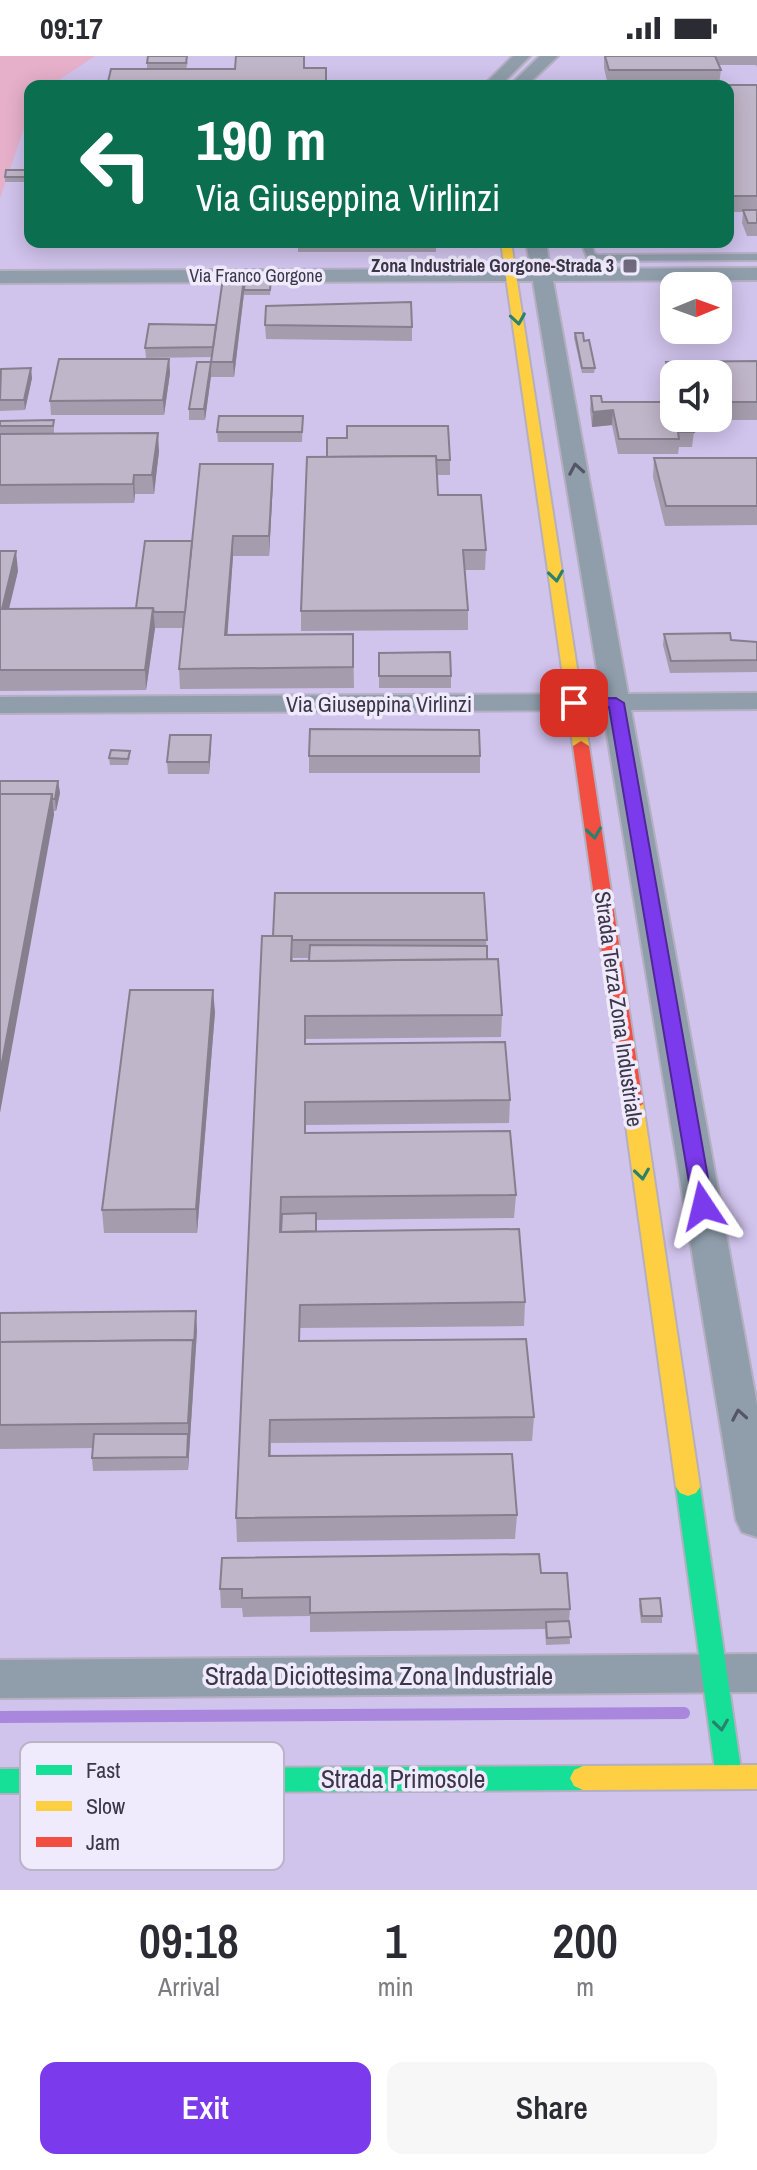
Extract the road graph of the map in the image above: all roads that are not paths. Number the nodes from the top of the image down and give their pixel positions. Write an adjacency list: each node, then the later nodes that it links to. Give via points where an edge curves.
1 (522, 56): 3 (street)
2 (550, 56): 4 (street)
3 (496, 80)
4 (522, 80)
5 (507, 248): 10 (street, Strada Terza Zona Industriale)
6 (537, 248): 11 (street, Strada Terza Zona Industriale)
7 (588, 248): 8 (lane, via 596,258)
8 (757, 257)
9 (757, 274): 11 (street)
10 (511, 275): 11 (street, Via Franco Gorgone); 12 (street, Via Franco Gorgone); 14 (street, Strada Terza Zona Industriale, one-way to 14)
11 (543, 275): 15 (street, Strada Terza Zona Industriale, one-way to 11)
12 (0, 277)
13 (757, 701): 15 (street, Via Giuseppina Virlinzi)
14 (574, 703): 15 (street, Via Giuseppina Virlinzi); 16 (street, Via Giuseppina Virlinzi); 19 (street, Strada Terza Zona Industriale, one-way to 19)
15 (616, 703): 17 (street, Strada Terza Zona Industriale, one-way to 15)
16 (0, 705)
17 (757, 1520)
18 (757, 1673): 19 (street, Strada Diciottesima Zona Industriale)
19 (714, 1674): 20 (street, Strada Diciottesima Zona Industriale); 21 (street, Strada Terza Zona Industriale, one-way to 21)
20 (0, 1679)
21 (729, 1777): 22 (street, Strada Primosole); 23 (street, Strada Primosole)
22 (757, 1777)
23 (284, 1779)
24 (0, 1781): 25 (street, Strada Primosole)
25 (20, 1781)

